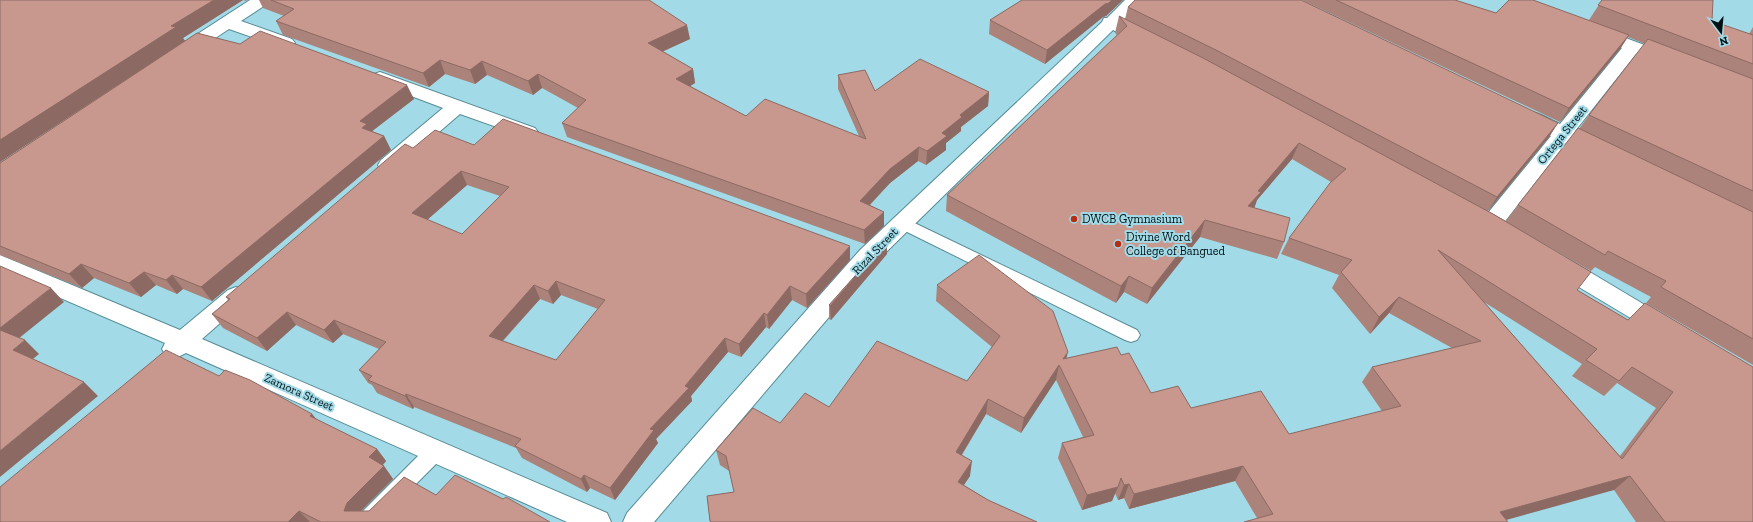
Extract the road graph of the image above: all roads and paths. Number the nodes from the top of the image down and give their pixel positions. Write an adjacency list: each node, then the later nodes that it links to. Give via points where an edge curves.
1 (261, 0): 3 (street)
2 (1135, 0): 4 (street, Rizal Street)
3 (227, 22): 8 (street); 9 (street)
4 (1110, 22): 6 (street); 18 (street, Rizal Street)
5 (1582, 27): 7 (street)
6 (1158, 46)
7 (1633, 46): 10 (street); 14 (street, Ortega Street)
8 (301, 49)
9 (169, 61)
10 (1682, 66)
11 (361, 71): 12 (street)
12 (457, 106): 15 (street); 17 (street)
13 (1514, 110): 14 (street)
14 (1564, 134): 16 (street); 19 (street, Ortega Street)
15 (547, 139)
16 (1613, 157)
17 (374, 178)
18 (902, 223): 23 (lane); 30 (street, Rizal Street, via 861,253)
19 (1491, 224)
20 (1545, 256): 24 (street)
21 (0, 263): 25 (street, Zamora Street)
22 (249, 285): 25 (street)
23 (1131, 335)
24 (1679, 335)
25 (183, 342): 26 (street); 27 (street, Zamora Street)
26 (159, 362)
27 (435, 452): 28 (lane); 29 (street, Zamora Street)
28 (365, 522)
29 (597, 522)
30 (637, 522)

